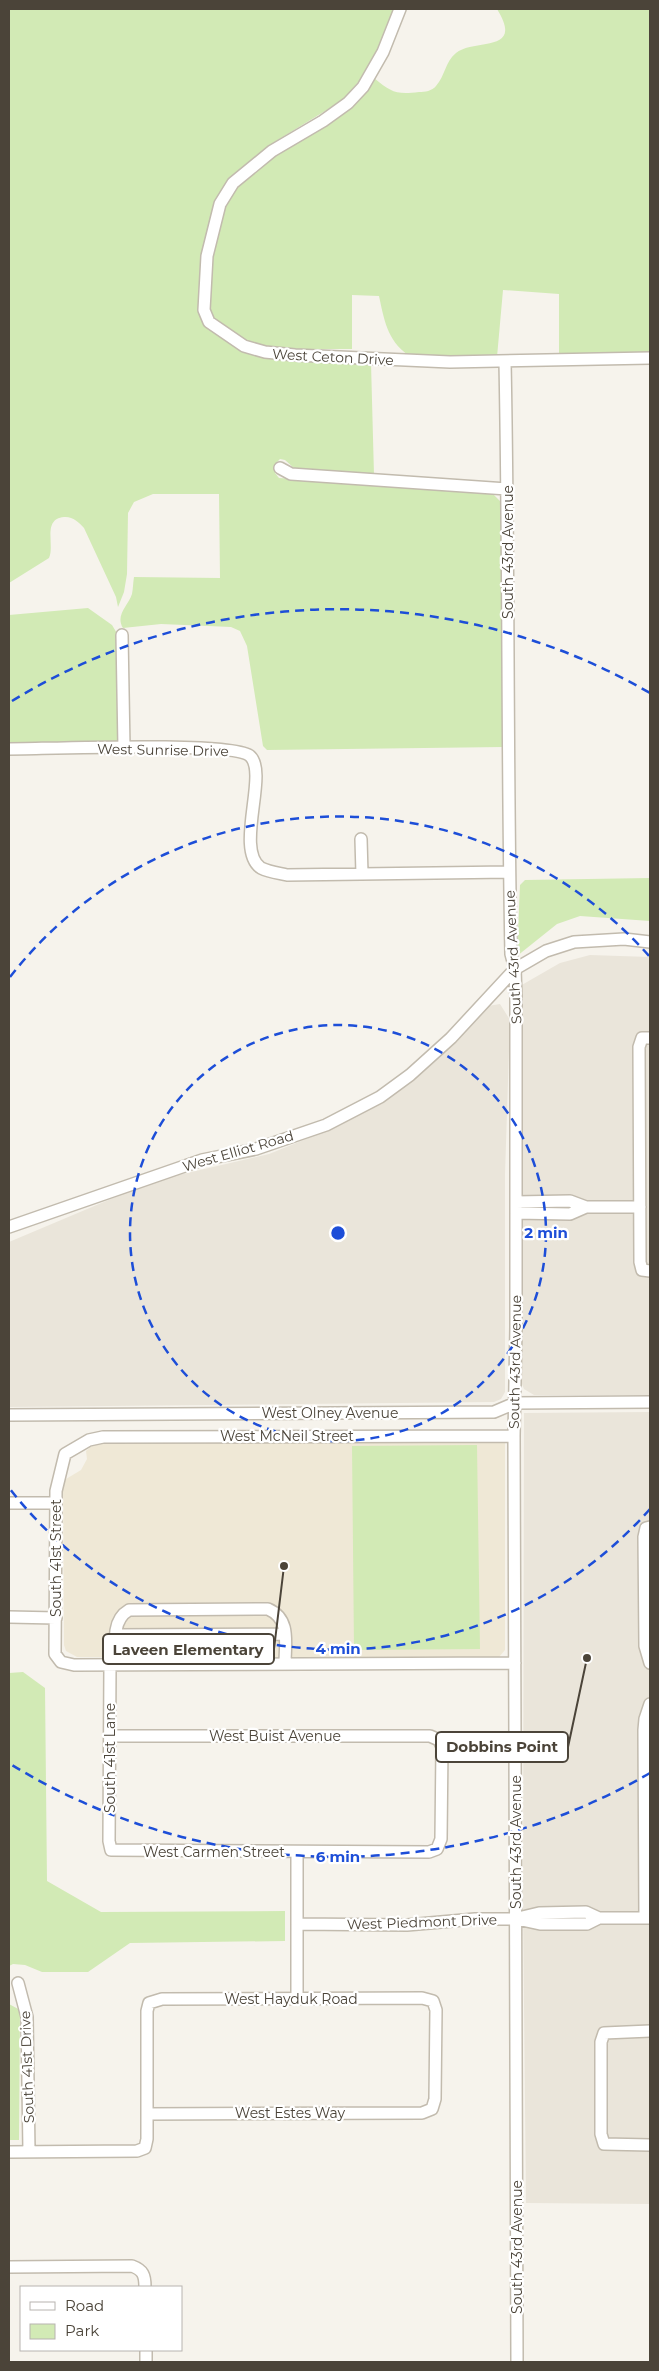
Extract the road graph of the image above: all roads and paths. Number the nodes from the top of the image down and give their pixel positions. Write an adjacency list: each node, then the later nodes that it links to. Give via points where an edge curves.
1 (400, 9): 3 (street, West Ceton Drive, via 383,52 363,87 324,121 272,151 233,183 220,204 207,256 204,310 220,331 244,346 265,352 408,361)
2 (650, 358): 3 (street, West Ceton Drive)
3 (505, 362): 5 (street, South 43rd Avenue)
4 (280, 468): 5 (street, via 291,474)
5 (507, 489): 10 (street, South 43rd Avenue)
6 (122, 635): 7 (street)
7 (124, 748): 8 (street, West Sunrise Drive); 11 (street, West Sunrise Drive, via 207,748 244,752 252,757 256,769 250,841 253,858 260,867 286,875)
8 (9, 750)
9 (361, 839): 11 (street)
10 (509, 872): 11 (street, West Sunrise Drive); 13 (street, South 43rd Avenue, via 511,954)
11 (362, 874)
12 (650, 942): 13 (street, West Elliot Road, via 624,939 574,942 546,951)
13 (515, 969): 17 (street, South 43rd Avenue); 21 (street, West Elliot Road, via 451,1038 410,1075 380,1096 326,1125 256,1149 202,1160)
14 (646, 1038): 15 (street, via 640,1047)
15 (645, 1154): 19 (street)
16 (554, 1201): 17 (street); 18 (street); 20 (street)
17 (516, 1207): 20 (street); 24 (street, South 43rd Avenue)
18 (586, 1207): 19 (street); 20 (street, via 570,1214)
19 (640, 1207): 22 (street, via 640,1262)
20 (554, 1213)
21 (9, 1227)
22 (646, 1271)
23 (650, 1402): 24 (street, West Olney Avenue)
24 (515, 1403): 25 (street, West Olney Avenue, via 494,1412); 26 (street, South 43rd Avenue)
25 (9, 1415)
26 (514, 1436): 27 (street, West McNeil Street, via 102,1437); 35 (street, South 43rd Avenue)
27 (65, 1454): 29 (street, South 41st Street)
28 (9, 1503): 29 (street)
29 (56, 1504): 32 (street, South 41st Street)
30 (648, 1527): 36 (street, via 644,1633)
31 (9, 1617): 32 (street)
32 (56, 1618): 38 (street, South 41st Street, via 55,1654 61,1662)
33 (285, 1634): 34 (street); 34 (street, via 278,1614 268,1610 128,1610 118,1622); 37 (street)
34 (116, 1635): 38 (street, South 41st Lane)
35 (515, 1663): 37 (street); 45 (street, South 43rd Avenue)
36 (650, 1663)
37 (285, 1664): 38 (street)
38 (114, 1665): 40 (street, South 41st Lane)
39 (650, 1704): 41 (street, via 644,1730)
40 (110, 1736): 42 (street, West Buist Avenue, via 430,1736 439,1740 442,1747 441,1839); 43 (street, South 41st Lane)
41 (648, 1803): 46 (street)
42 (437, 1849): 44 (street, West Carmen Street, via 429,1852)
43 (111, 1850): 44 (street, West Carmen Street)
44 (297, 1852): 47 (street)
45 (517, 1918): 46 (street, West Piedmont Drive, via 539,1913 586,1912 599,1918); 47 (street, West Piedmont Drive, via 407,1925); 58 (street, South 43rd Avenue)
46 (648, 1918)
47 (297, 1924): 49 (street)
48 (18, 1983): 54 (street, South 41st Drive, via 27,2017)
49 (297, 1999): 51 (street, West Hayduk Road, via 422,1998 433,2002 436,2010); 52 (street, West Hayduk Road, via 162,1999 149,2003)
50 (650, 2031): 53 (street, via 604,2033 600,2051 601,2134 604,2144)
51 (432, 2109): 52 (street, West Estes Way, via 422,2113)
52 (147, 2114): 54 (street, via 145,2148 137,2151)
53 (650, 2145)
54 (29, 2151): 55 (street)
55 (9, 2152)
56 (9, 2267): 57 (street, via 132,2266 141,2270)
57 (145, 2286)
58 (517, 2362)

